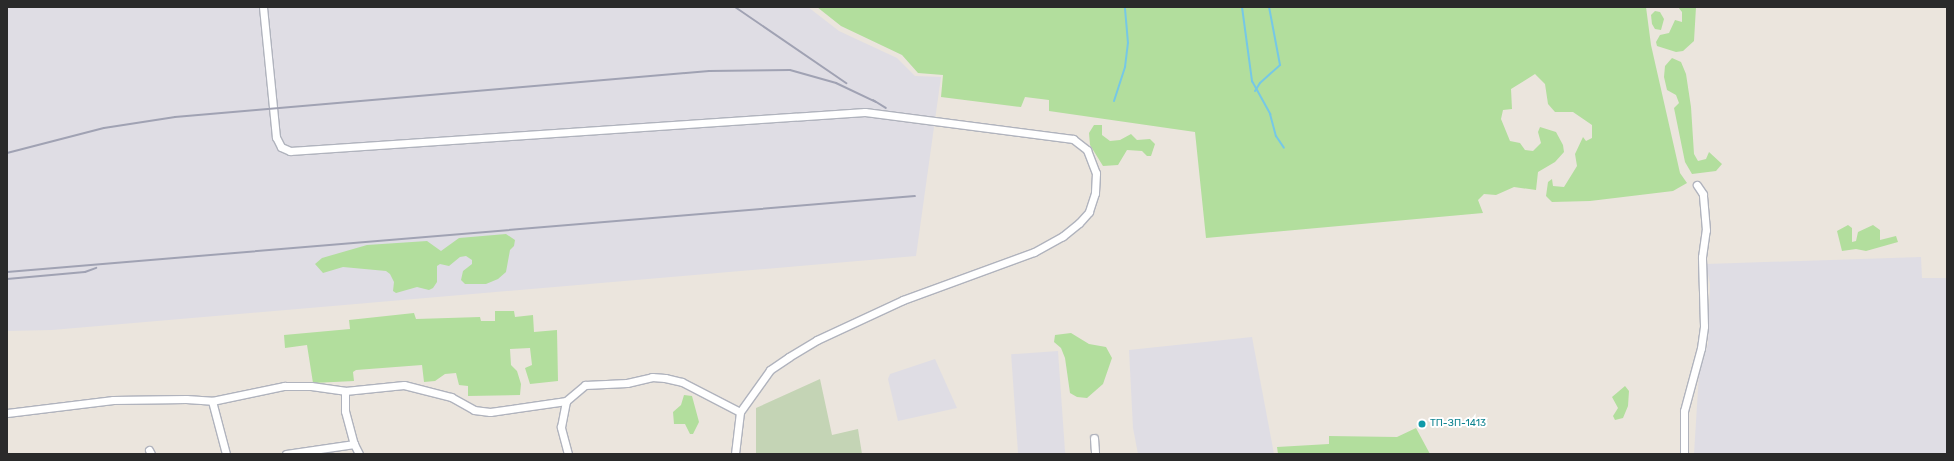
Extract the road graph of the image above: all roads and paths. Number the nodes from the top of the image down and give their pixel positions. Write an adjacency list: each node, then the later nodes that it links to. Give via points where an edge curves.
1 (263, 7): 6 (street, via 276,137 281,147 290,151 865,112 1073,139 1087,150 1096,173 1095,193 1089,212 1063,236 1034,252 903,300 817,340 770,370)
2 (1697, 185): 16 (street, via 1703,194 1706,230 1702,257 1704,326 1701,348 1684,411)
3 (345, 391): 4 (street, via 311,386 284,386); 5 (street, via 404,385 452,397 474,410 490,412); 9 (street, via 345,411)
4 (212, 401): 7 (street, via 113,400); 10 (street)
5 (566, 401): 6 (street, via 585,385 627,383 652,377 682,382); 13 (street, via 561,427)
6 (740, 412): 14 (street)
7 (7, 413)
8 (1094, 438): 15 (street)
9 (354, 444): 11 (street); 12 (street)
10 (226, 454)
11 (286, 454)
12 (360, 454)
13 (568, 454)
14 (735, 454)
15 (1095, 454)
16 (1684, 454)

